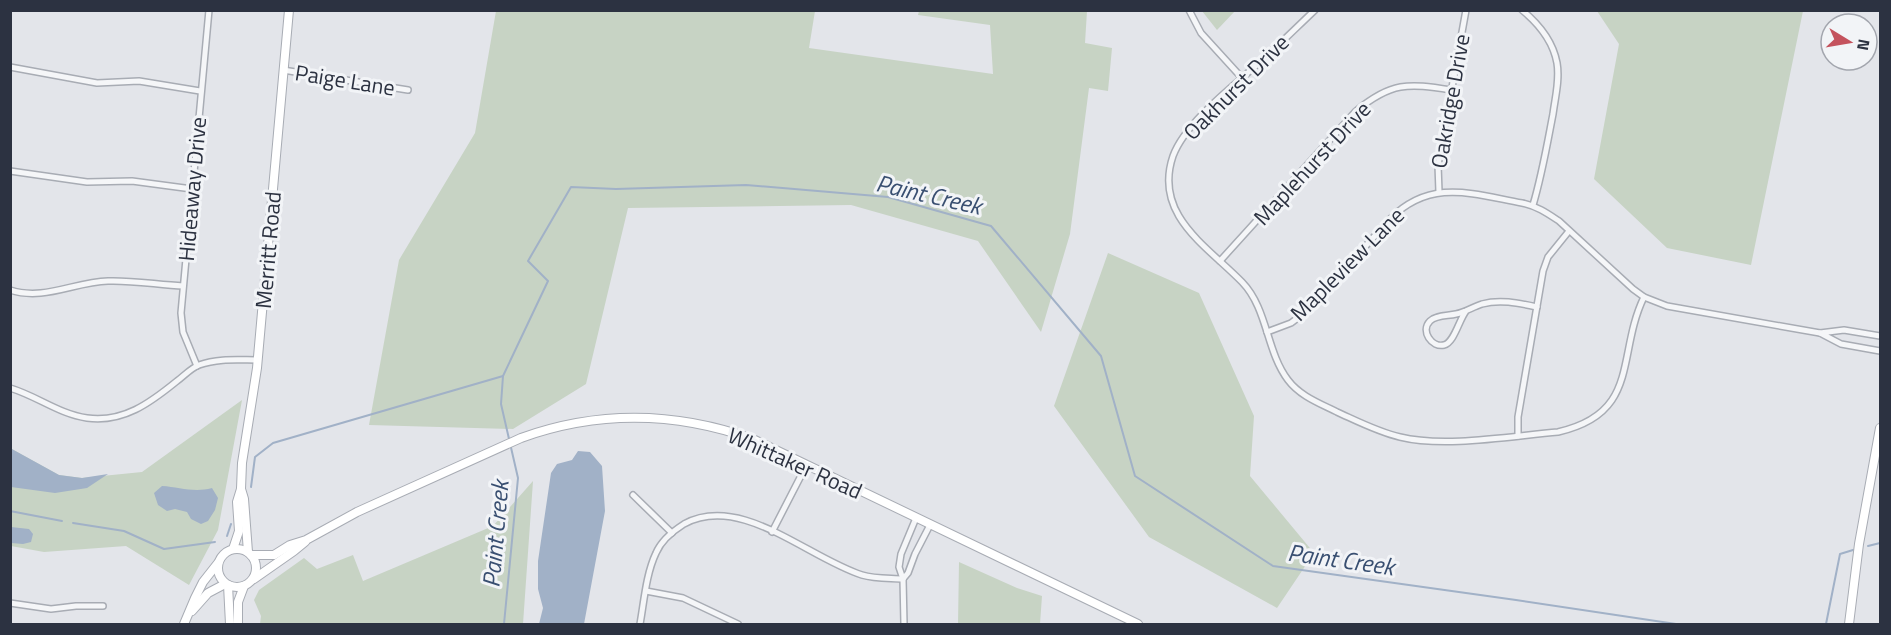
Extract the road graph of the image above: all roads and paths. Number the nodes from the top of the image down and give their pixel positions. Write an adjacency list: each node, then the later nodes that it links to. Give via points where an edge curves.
1 (209, 10): 12 (street, Hideaway Drive)
2 (289, 10): 8 (main road, Merritt Road)
3 (1189, 10): 9 (street, via 1201,33)
4 (1315, 10): 9 (street, Oakhurst Drive)
5 (1466, 10): 11 (street, Oakridge Drive)
6 (1522, 10): 16 (street, via 1549,40 1558,75 1543,169)
7 (10, 67): 12 (street, via 97,82 139,81)
8 (283, 70): 10 (street, Paige Lane); 28 (main road, Merritt Road)
9 (1242, 78): 18 (street, Oakhurst Drive, via 1190,127 1170,167 1172,199 1178,217 1197,242)
10 (408, 90)
11 (1451, 90): 15 (street, Oakridge Drive, via 1438,165); 18 (street, Maplehurst Drive, via 1412,85 1385,91 1371,99)
12 (200, 91): 14 (street, Hideaway Drive)
13 (10, 171): 14 (street, via 87,182 132,181)
14 (192, 189): 19 (street, Hideaway Drive)
15 (1439, 192): 16 (street, Mapleview Lane, via 1458,191); 24 (street, Mapleview Lane, via 1415,200 1397,212 1307,311 1292,323)
16 (1533, 205): 17 (street, Mapleview Lane)
17 (1569, 231): 21 (street, Mapleview Lane); 22 (street, via 1548,257)
18 (1220, 261): 24 (street, Oakhurst Drive, via 1247,287)
19 (183, 286): 20 (street, via 111,281 37,295); 29 (street, Hideaway Drive, via 182,322)
20 (10, 290)
21 (1644, 297): 25 (street, Mapleview Lane, via 1667,306); 32 (street, Oakhurst Drive, via 1635,320 1623,380 1608,406 1571,430)
22 (1537, 307): 23 (street, via 1493,301); 32 (street)
23 (1466, 311): 23 (street, via 1429,321 1429,340 1448,344)
24 (1267, 332): 32 (street, Oakhurst Drive, via 1276,360 1301,393 1378,431 1432,442)
25 (1820, 333): 26 (street, Mapleview Lane, via 1844,330); 27 (street, Mapleview Lane, via 1841,344)
26 (1881, 336)
27 (1881, 351)
28 (258, 360): 29 (street, via 227,360); 34 (main road, Merritt Road)
29 (197, 366): 30 (street, via 154,400 108,419 68,414)
30 (10, 388)
31 (1881, 428): 59 (main road, via 1859,543)
32 (1518, 436)
33 (806, 466): 36 (main road, Whittaker Road); 38 (street); 40 (main road, Whittaker Road, via 735,433 689,422 660,418 594,419 521,438 357,512)
34 (241, 489): 41 (main road, Merritt Road, via 237,502 239,531); 42 (main road, Merritt Road)
35 (633, 495): 39 (street)
36 (916, 518): 37 (main road, Whittaker Road); 45 (street, via 900,561)
37 (930, 525): 45 (street); 58 (main road, Whittaker Road)
38 (772, 532): 39 (street, via 743,519 718,515 691,521); 45 (street, via 863,575)
39 (672, 533): 48 (street, via 656,552)
40 (306, 540): 42 (main road, Whittaker Road, via 274,555); 44 (main road, Whittaker Road)
41 (233, 549): 42 (main road); 43 (main road, via 223,554)
42 (250, 553): 44 (main road, via 256,570)
43 (218, 563): 46 (main road, via 219,575); 51 (main road, via 203,582)
44 (253, 579): 47 (main road)
45 (903, 579): 57 (street)
46 (226, 584): 47 (main road); 51 (main road, via 208,593); 53 (main road)
47 (244, 586): 54 (main road, via 238,602)
48 (646, 591): 55 (street); 56 (street, via 683,598)
49 (10, 603): 50 (street, via 51,609)
50 (103, 606)
51 (189, 615): 52 (main road)
52 (184, 624)
53 (230, 624)
54 (238, 624)
55 (640, 624)
56 (738, 624)
57 (904, 624)
58 (1138, 624)
59 (1849, 624)

